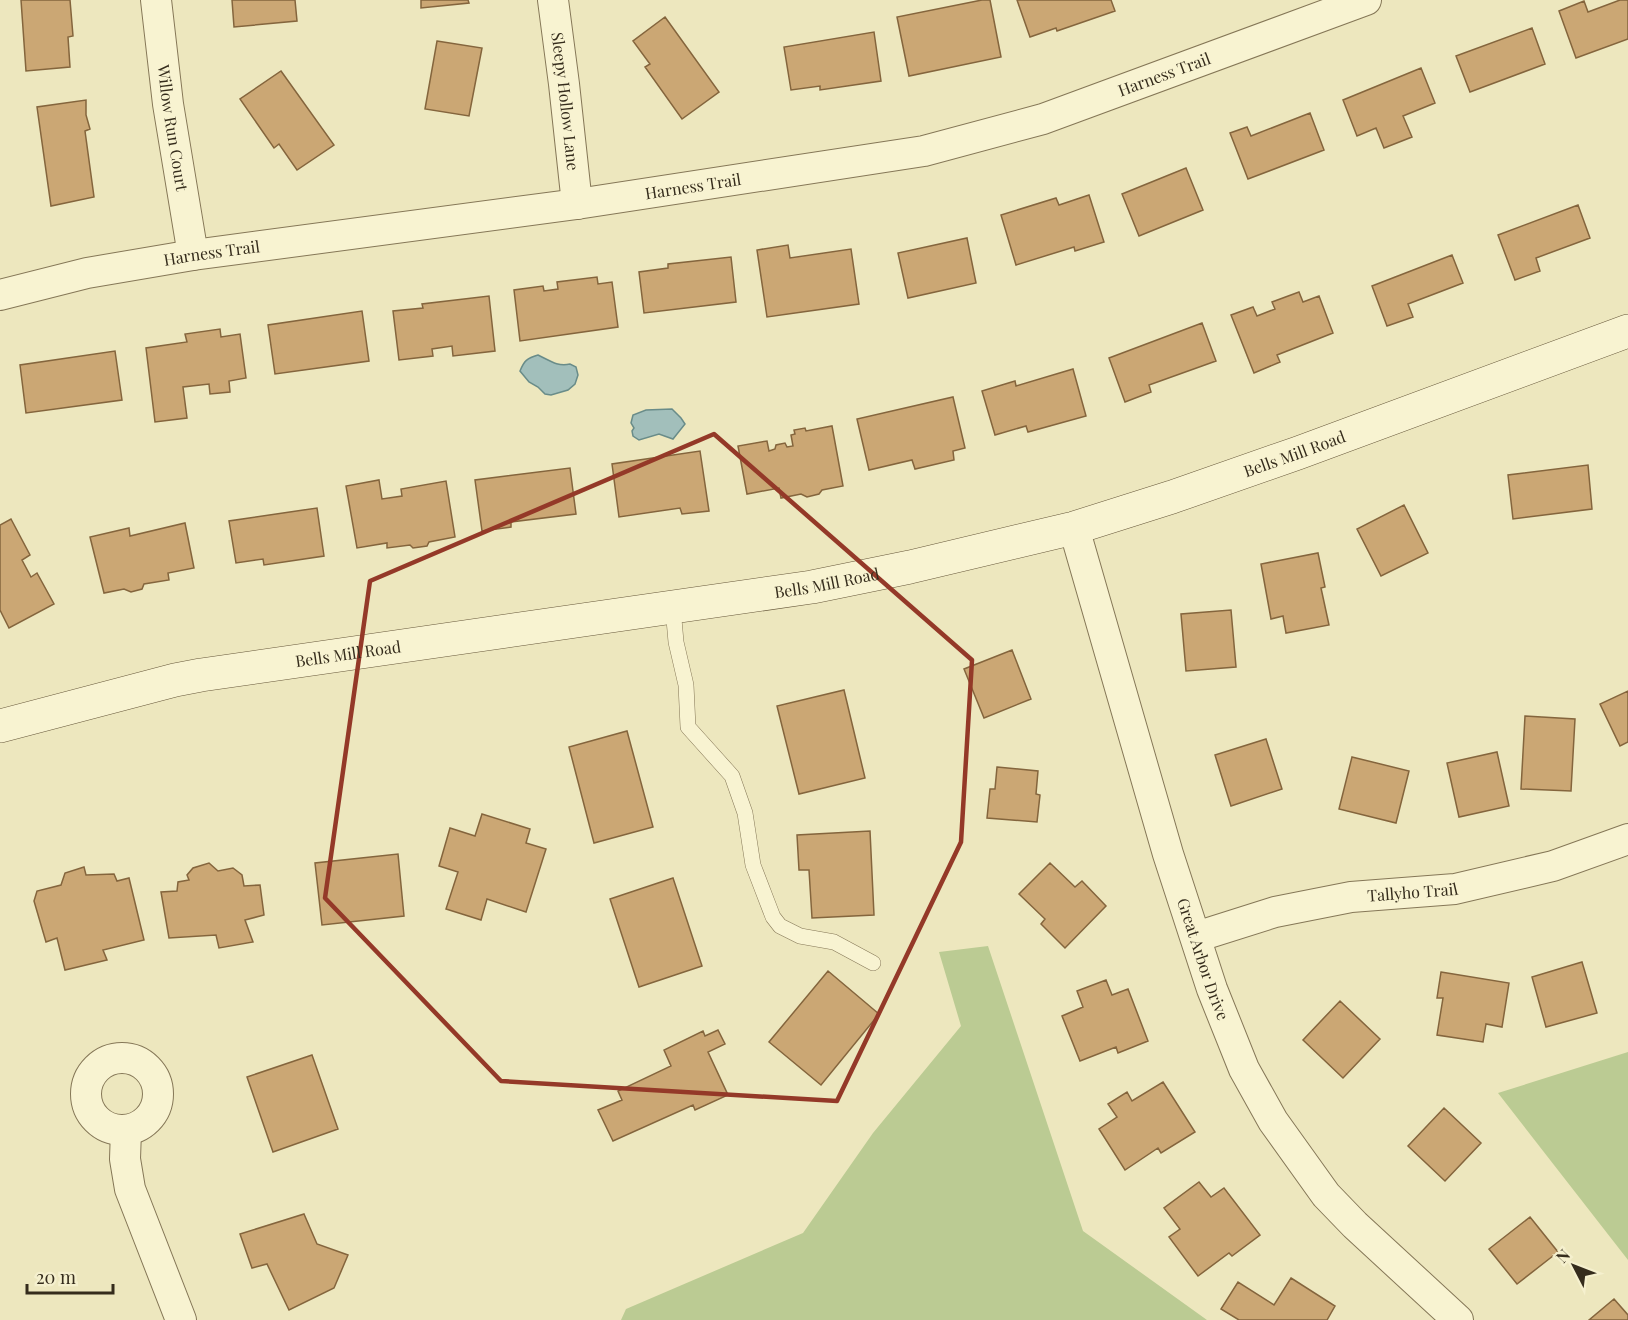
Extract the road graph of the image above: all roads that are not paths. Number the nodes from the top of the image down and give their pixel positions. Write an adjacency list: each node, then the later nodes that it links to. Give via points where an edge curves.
1 (156, 0): 5 (street, Willow Run Court, via 168,104)
2 (553, 0): 4 (street, Sleepy Hollow Lane)
3 (1366, 0): 4 (street, Harness Trail, via 1043,119 992,134 924,151)
4 (577, 204): 5 (street, Harness Trail)
5 (193, 255): 6 (street, Harness Trail, via 87,273)
6 (0, 296)
7 (1628, 331): 8 (street, Bells Mill Road, via 1298,453)
8 (1074, 528): 9 (street, Bells Mill Road, via 812,587); 12 (street, Great Arbor Drive, via 1168,854)
9 (673, 608): 10 (street, Bells Mill Road, via 201,675); 13 (lane, via 686,685 688,727 732,776 745,813 753,865 774,917 780,926 800,936 834,942)
10 (0, 726)
11 (1628, 839): 12 (street, Tallyho Trail, via 1553,866 1455,889 1350,897 1275,912)
12 (1196, 937): 16 (street, Great Arbor Drive, via 1244,1069 1273,1121 1326,1195)
13 (873, 963)
14 (126, 1130): 15 (street, via 130,1189)
15 (180, 1320)
16 (1458, 1320)

